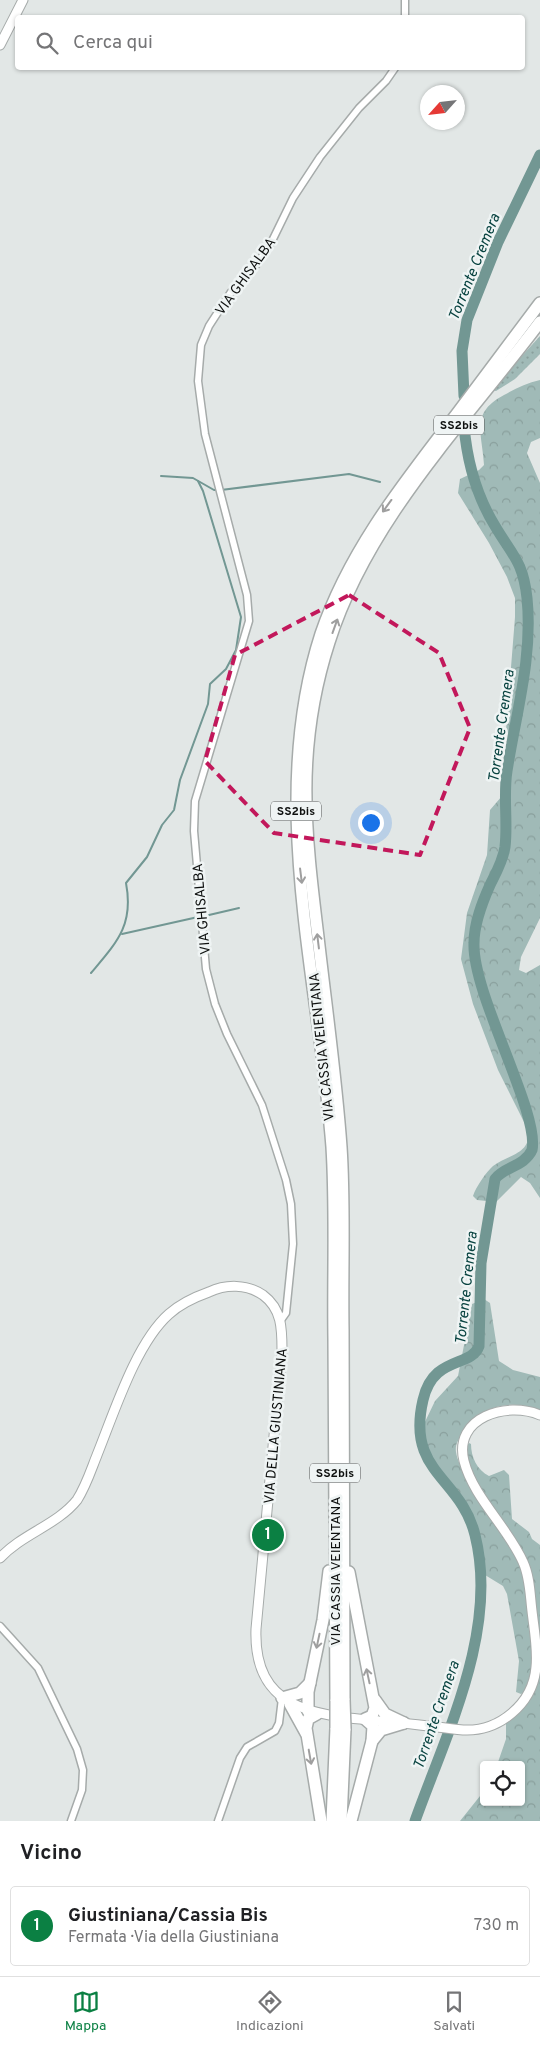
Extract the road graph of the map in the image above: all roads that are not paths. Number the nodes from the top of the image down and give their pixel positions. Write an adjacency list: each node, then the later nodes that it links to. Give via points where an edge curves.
1 (23, 0): 3 (street)
2 (404, 0): 4 (street)
3 (15, 15)
4 (405, 15)
5 (15, 16): 6 (street)
6 (0, 45)
7 (393, 70): 13 (street, VIA GHISALBA, via 320,157 293,198 258,263 231,292 204,335 198,357 205,434 247,595 249,621 195,801 194,831 206,969 227,1034 262,1106 291,1204 290,1278 286,1313)
8 (540, 297): 11 (highway)
9 (540, 303): 11 (highway)
10 (540, 323): 12 (highway, VIA CASSIA VEIENTANA / SS2bis)
11 (516, 335): 12 (highway, VIA CASSIA VEIENTANA / SS2bis)
12 (489, 378): 15 (highway, VIA CASSIA VEIENTANA / SS2bis, via 376,522 332,605 313,664 298,747 298,853 338,1182)
13 (281, 1320): 16 (street, via 267,1298 240,1287 226,1286 213,1290 171,1312 138,1359 77,1500 68,1510 15,1543); 20 (street, VIA DELLA GIUSTINIANA, via 282,1350 256,1637 263,1672)
14 (540, 1415): 23 (street, via 519,1409 494,1413 476,1422 464,1443 463,1455 467,1470 526,1569 537,1664 530,1689 513,1713 488,1727 463,1730)
15 (340, 1537): 18 (highway, one-way to 18); 19 (highway, one-way to 15); 24 (highway, VIA CASSIA VEIENTANA / SS2bis, bridge)
16 (0, 1558)
17 (0, 1626): 27 (street, via 38,1668 77,1749 83,1770 82,1790)
18 (310, 1683): 20 (highway, via 300,1694); 21 (highway)
19 (374, 1698): 22 (highway, via 374,1712); 23 (highway, via 385,1714)
20 (286, 1700): 21 (street); 25 (highway); 28 (street, via 275,1731 247,1747 240,1758)
21 (312, 1712): 22 (street); 25 (highway)
22 (365, 1719): 23 (street); 26 (highway, via 373,1726)
23 (404, 1723): 26 (highway, via 381,1730)
24 (340, 1728): 30 (highway, VIA CASSIA VEIENTANA / SS2bis); 31 (highway, VIA CASSIA VEIENTANA / SS2bis)
25 (306, 1733): 29 (highway, one-way to 29)
26 (372, 1741): 32 (highway)
27 (71, 1821)
28 (218, 1821)
29 (321, 1821)
30 (332, 1821)
31 (341, 1821)
32 (351, 1821)

